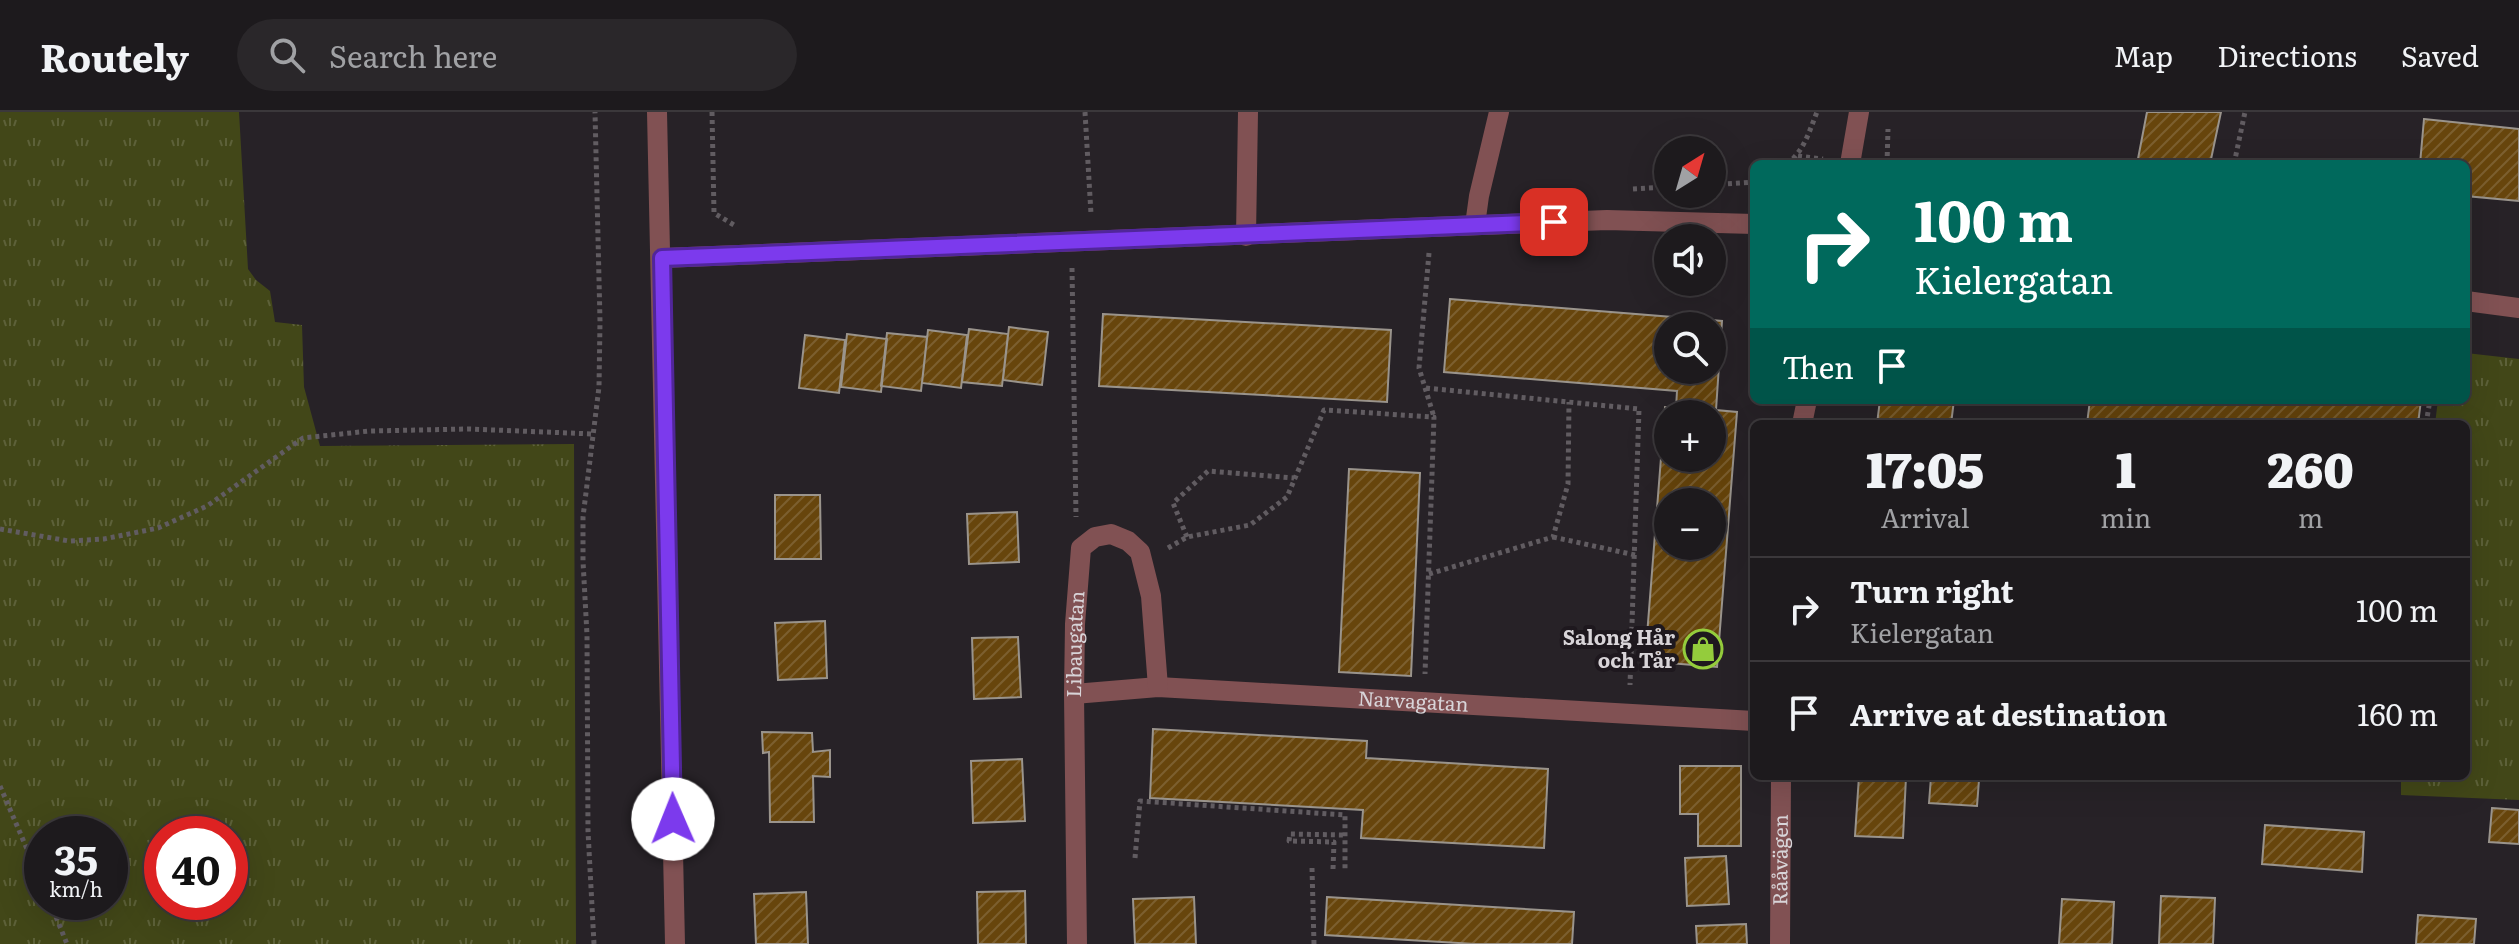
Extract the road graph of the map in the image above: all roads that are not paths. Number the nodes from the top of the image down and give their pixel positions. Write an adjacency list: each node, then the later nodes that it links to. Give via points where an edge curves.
1 (657, 112): 9 (street)
2 (1248, 112): 8 (street)
3 (1499, 112): 7 (street)
4 (1859, 112): 5 (street)
5 (1851, 160)
6 (1750, 224): 7 (street, via 1607,220)
7 (1475, 225): 8 (street)
8 (1246, 236): 9 (street)
9 (662, 258): 16 (street)
10 (2470, 302): 11 (street)
11 (2519, 308)
12 (1158, 687): 13 (street, Narvagatan); 13 (street, Libaugatan, via 1151,596 1140,552 1111,534 1095,537 1081,548); 14 (street, Narvagatan)
13 (1074, 694): 17 (street, Libaugatan)
14 (1750, 721)
15 (1781, 780): 18 (street, Rååvägen)
16 (675, 944)
17 (1077, 944)
18 (1780, 944)

